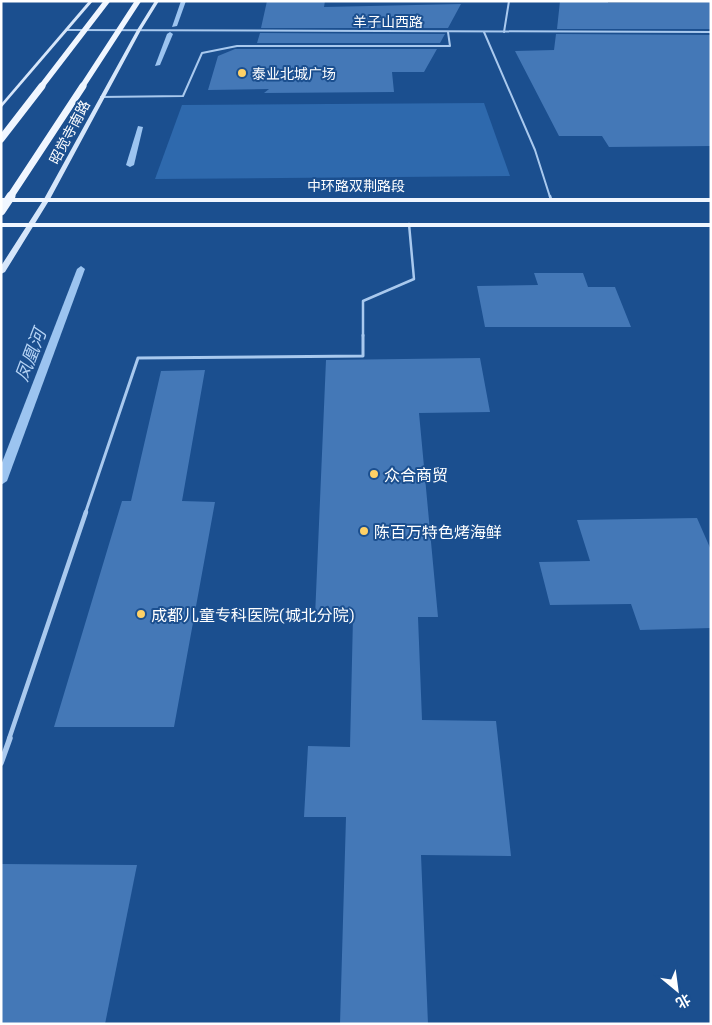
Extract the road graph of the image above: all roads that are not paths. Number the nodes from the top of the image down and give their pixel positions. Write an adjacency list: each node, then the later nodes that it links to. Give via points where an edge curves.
1 (91, 1): 6 (street)
2 (107, 1): 14 (main road, bridge)
3 (138, 1): 19 (main road, 昭觉寺南路, bridge)
4 (157, 1): 7 (street, 昭觉寺南路)
5 (509, 1): 10 (street)
6 (66, 30): 7 (street, 羊子山西路); 13 (street)
7 (139, 30): 8 (street, 羊子山西路); 12 (street, 昭觉寺南路)
8 (448, 32): 9 (street, 羊子山西路); 12 (lane, via 450,46 237,46 215,49 202,53 183,96)
9 (484, 32): 10 (street, 羊子山西路); 15 (lane, via 535,150)
10 (504, 32): 11 (street, 羊子山西路)
11 (711, 32)
12 (102, 97): 17 (street, 昭觉寺南路)
13 (1, 107)
14 (1, 139)
15 (551, 199): 17 (main road, 中环路双荆路段); 18 (main road, 中环路双荆路段)
16 (1, 200): 17 (main road, 中环路双荆路段)
17 (47, 200): 20 (street, 昭觉寺南路)
18 (711, 200)
19 (1, 210)
20 (31, 224): 21 (main road); 23 (main road); 24 (street, 昭觉寺南路)
21 (409, 224): 22 (main road); 25 (lane, via 414,279 363,301 363,356 138,358)
22 (711, 224)
23 (1, 225)
24 (1, 272)
25 (1, 763)

